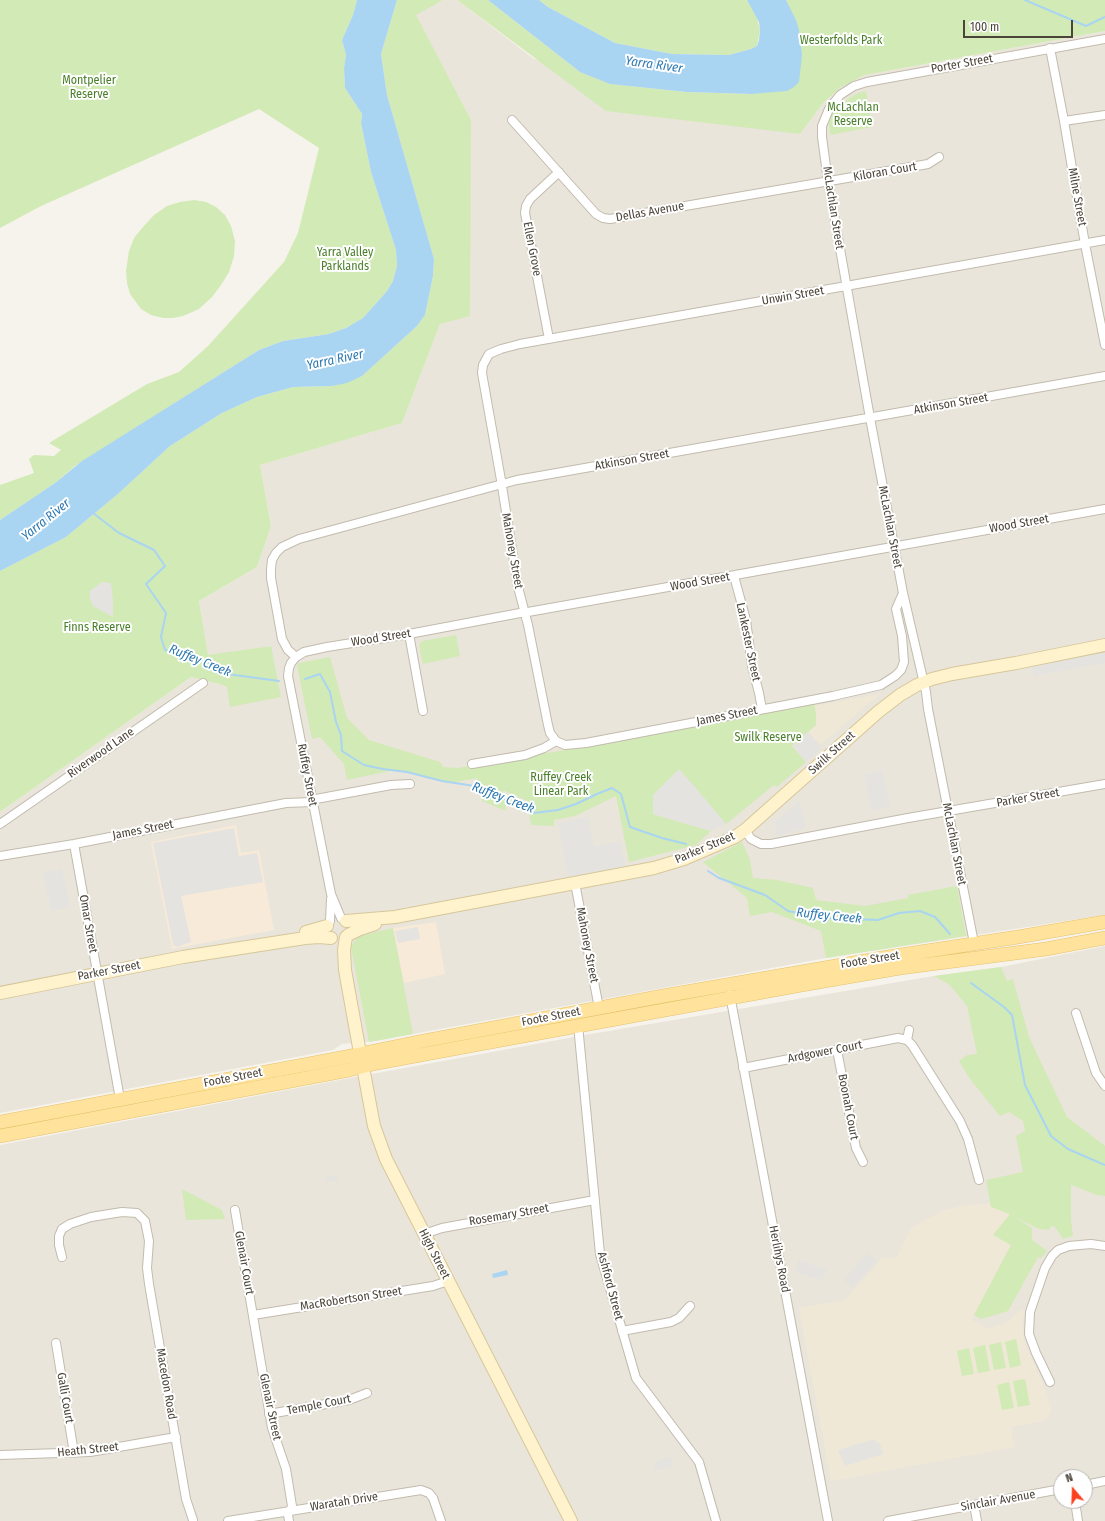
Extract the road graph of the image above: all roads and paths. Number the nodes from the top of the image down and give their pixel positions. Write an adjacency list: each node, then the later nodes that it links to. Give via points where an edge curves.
1 (1105, 39): 2 (street, Porter Street)
2 (1050, 48): 3 (street, Porter Street, via 867,82 845,91); 6 (street, Milne Street)
3 (828, 109): 9 (street, McLachlan Street, via 822,126 822,137)
4 (1105, 115): 6 (street)
5 (512, 120): 8 (street, Dellas Avenue)
6 (1064, 121): 11 (street, Milne Street)
7 (940, 157): 9 (street, Kiloran Court, via 928,164)
8 (559, 172): 9 (street, Dellas Avenue, via 596,214 610,219); 13 (street, Ellen Grove, via 530,199 525,213)
9 (828, 181): 12 (street, McLachlan Street)
10 (1105, 240): 11 (street, Unwin Street)
11 (1085, 244): 12 (street, Unwin Street); 14 (street, Milne Street)
12 (846, 287): 13 (street, Unwin Street); 17 (street, McLachlan Street)
13 (549, 338): 15 (street, Unwin Street, via 501,348)
14 (1105, 345)
15 (485, 359): 18 (street, Mahoney Street, via 482,373)
16 (1105, 376): 17 (street, Atkinson Street)
17 (870, 418): 18 (street, Atkinson Street); 20 (street, McLachlan Street)
18 (502, 484): 23 (street, Mahoney Street); 26 (street, Atkinson Street, via 322,532 282,547 272,560 271,578 282,639 288,650)
19 (1105, 509): 20 (street, Wood Street)
20 (894, 547): 21 (street, Wood Street); 22 (street, McLachlan Street)
21 (734, 576): 23 (street, Wood Street); 29 (street, Lankester Street, via 746,620 752,666)
22 (903, 593): 27 (street, McLachlan Street); 29 (street, James Street, via 896,609 902,634 904,662 901,670 893,678 872,688)
23 (524, 612): 24 (street, Wood Street); 31 (street, Mahoney Street, via 548,725)
24 (409, 634): 26 (street, Wood Street, via 327,647 304,652); 30 (street)
25 (1105, 646): 27 (main road, via 952,674)
26 (296, 657): 35 (street, Ruffey Street, via 289,668 288,676)
27 (923, 682): 36 (street, McLachlan Street); 38 (main road, Swilk Street, via 878,712)
28 (203, 683): 37 (street, Riverwood Lane)
29 (762, 709): 31 (street, James Street, via 573,745 560,744)
30 (423, 711)
31 (556, 741): 32 (street, via 526,755)
32 (472, 764)
33 (410, 784): 35 (street, James Street)
34 (1105, 784): 36 (street, Parker Street)
35 (312, 799): 39 (street, James Street); 43 (street, Ruffey Street)
36 (948, 811): 38 (street, Parker Street, via 771,844 761,844 751,839); 48 (street, McLachlan Street)
37 (0, 824)
38 (745, 830): 41 (main road, Parker Street, via 735,837 684,859 654,868)
39 (74, 844): 40 (street, James Street); 52 (street, Omar Street)
40 (0, 856)
41 (575, 883): 42 (main road, Parker Street); 58 (street, Mahoney Street)
42 (395, 917): 43 (main road, Parker Street); 45 (main road, Parker Street, via 360,928)
43 (336, 921): 45 (main road, via 350,927); 47 (main road, via 327,933); 49 (main road, Parker Street, via 306,932 234,943)
44 (1105, 922): 48 (main road, Foote Street)
45 (347, 936): 47 (main road, via 342,940); 51 (main road, High Street, via 344,950)
46 (1105, 938): 50 (main road, Foote Street)
47 (332, 939): 49 (main road, Parker Street, via 305,938); 51 (main road, High Street)
48 (974, 944): 50 (main road); 53 (main road, Foote Street)
49 (183, 957): 52 (main road, Parker Street)
50 (976, 958): 57 (main road, Foote Street, via 900,968)
51 (345, 970): 64 (main road, High Street)
52 (97, 974): 54 (main road, Parker Street); 68 (street, Omar Street)
53 (729, 984): 57 (street, Herlihys Road); 58 (main road, Foote Street)
54 (34, 985): 55 (main road, Parker Street); 56 (main road, Parker Street)
55 (0, 990)
56 (0, 993)
57 (731, 998): 60 (main road, Foote Street); 66 (street, Herlihys Road)
58 (599, 1008): 64 (main road, Foote Street)
59 (1076, 1013): 67 (street, via 1096,1073)
60 (578, 1026): 65 (main road, Foote Street); 73 (street, Ashford Street)
61 (909, 1030): 62 (street)
62 (907, 1040): 63 (street, Ardgower Court, via 898,1038); 72 (street, via 960,1121 968,1139)
63 (837, 1050): 66 (street, Ardgower Court); 71 (street, Boonah Court, via 856,1148)
64 (360, 1053): 65 (main road, High Street); 68 (main road, Foote Street)
65 (363, 1067): 70 (main road, Foote Street); 75 (main road, High Street, via 370,1109 386,1159)
66 (744, 1068): 101 (street, Herlihys Road)
67 (1105, 1086)
68 (120, 1099): 69 (main road, Foote Street)
69 (0, 1122)
70 (0, 1136)
71 (863, 1162)
72 (979, 1180)
73 (595, 1200): 75 (street, Rosemary Street, via 442,1228); 81 (street, Ashford Street, via 600,1254)
74 (235, 1210): 80 (street, Glenair Court)
75 (424, 1234): 78 (main road, High Street)
76 (1105, 1246): 83 (street, via 1091,1244 1058,1250 1046,1268 1030,1312 1029,1334)
77 (62, 1257): 86 (street, Macedon Road, via 59,1236 66,1226 98,1215 133,1212 143,1218 147,1225 149,1240 147,1268)
78 (448, 1281): 80 (street, MacRobertson Street, via 433,1286); 99 (main road, High Street)
79 (690, 1306): 81 (street, via 679,1318 671,1322)
80 (253, 1315): 85 (street, Glenair Street)
81 (622, 1331): 100 (street, Ashford Street, via 636,1378 699,1462)
82 (56, 1343): 87 (street, Galli Court)
83 (1050, 1382)
84 (367, 1393): 85 (street, Temple Court, via 349,1400)
85 (269, 1414): 94 (street, Glenair Street, via 286,1469 292,1506)
86 (176, 1437): 87 (street, Heath Street); 95 (street, Macedon Road)
87 (74, 1453): 88 (street, Heath Street)
88 (0, 1455)
89 (1105, 1481): 90 (street)
90 (1093, 1483)
91 (1053, 1490): 92 (street, Sinclair Avenue)
92 (974, 1505): 102 (street, Sinclair Avenue); 103 (street)
93 (1076, 1509): 104 (street)
94 (290, 1511): 96 (street, Waratah Drive); 97 (street, Glenair Street); 98 (street, Waratah Drive, via 421,1490 433,1498)
95 (190, 1521)
96 (228, 1521)
97 (289, 1521)
98 (441, 1521)
99 (571, 1521)
100 (716, 1521)
101 (828, 1521)
102 (888, 1521)
103 (977, 1521)
104 (1078, 1521)

